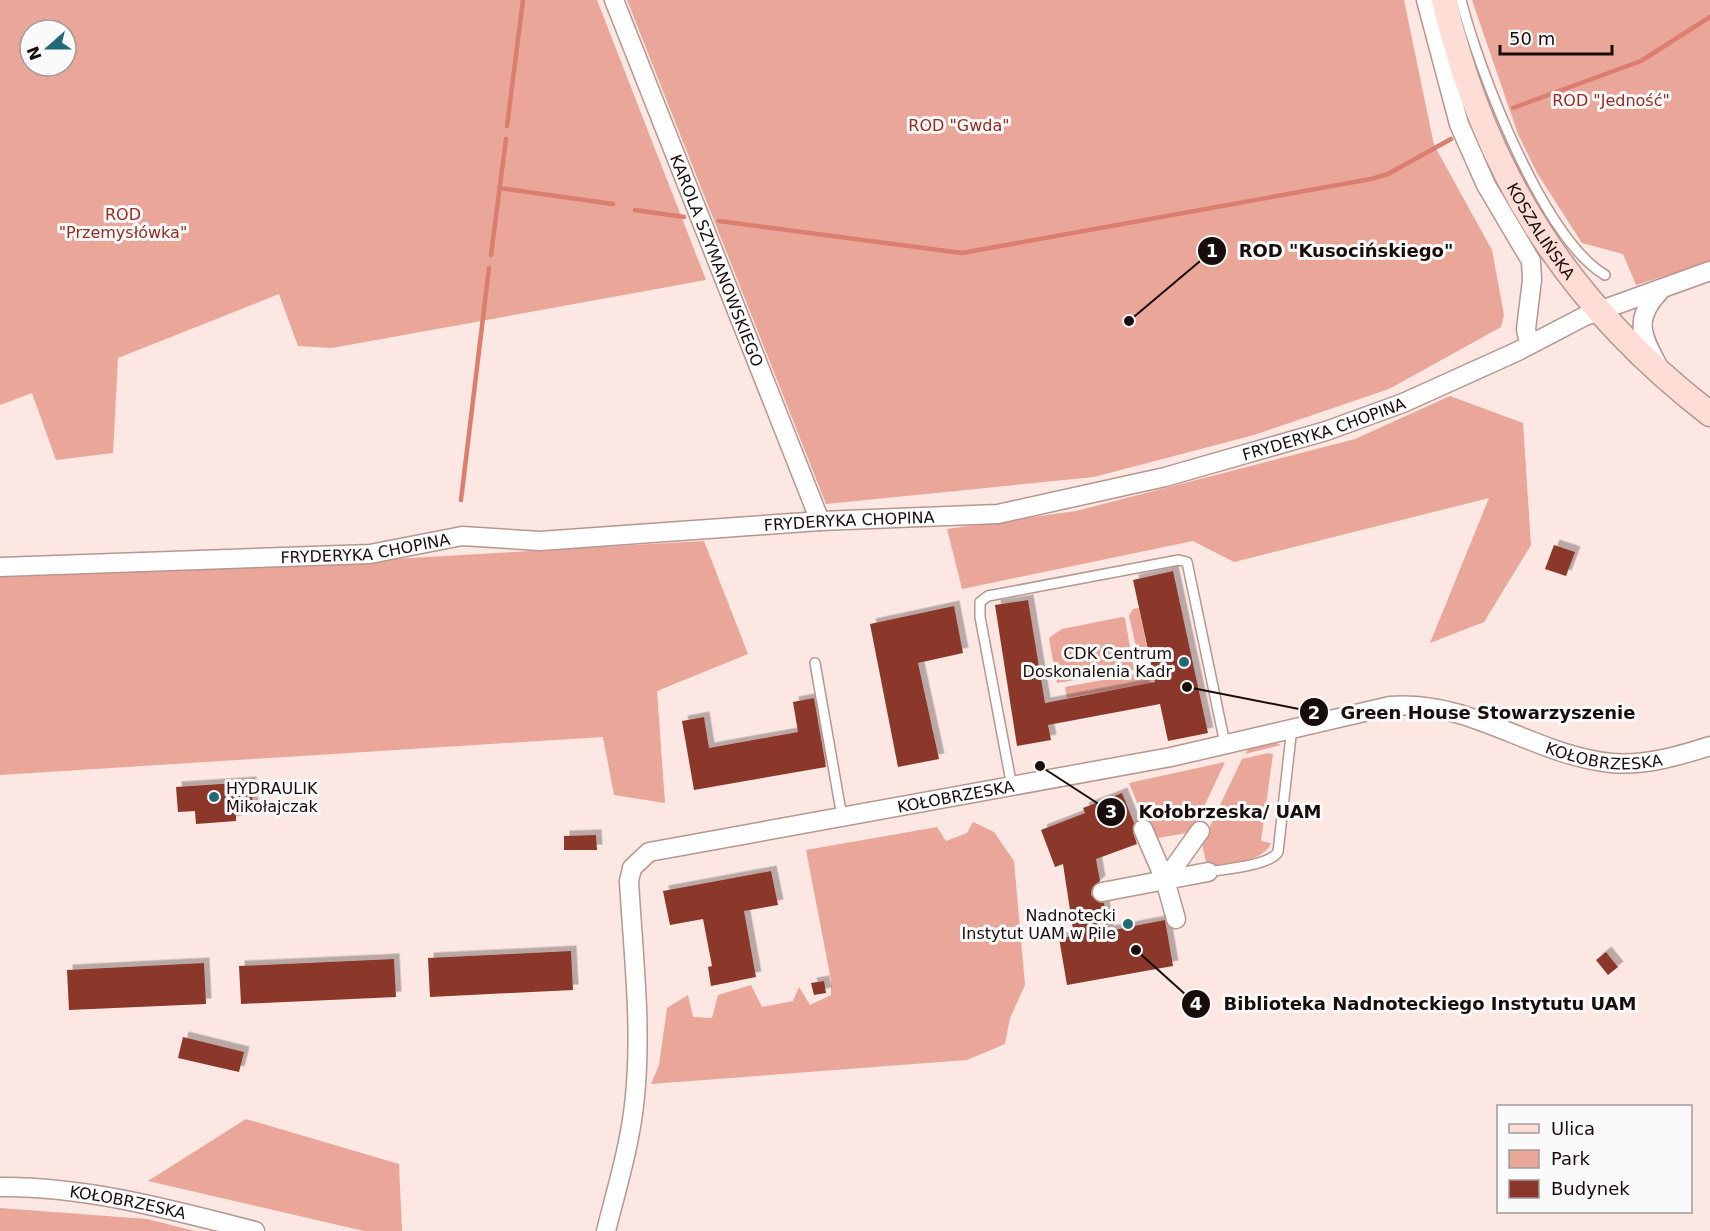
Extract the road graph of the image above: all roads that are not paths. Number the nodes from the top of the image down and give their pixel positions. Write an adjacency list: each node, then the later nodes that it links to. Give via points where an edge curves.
1 (614, 0): 12 (street, KAROLA SZYMANOWSKIEGO)
2 (1426, 0): 9 (street, via 1459,124 1486,185 1531,261 1526,329)
3 (1444, 0): 8 (street, KOSZALIŃSKA, via 1469,89 1503,168 1537,229)
4 (1461, 0): 6 (lane, via 1486,80 1524,165 1573,245 1589,265)
5 (1710, 272): 7 (street, FRYDERYKA CHOPINA)
6 (1605, 275)
7 (1661, 290): 8 (street, FRYDERYKA CHOPINA); 10 (street, via 1647,305 1641,323)
8 (1598, 312): 9 (street, FRYDERYKA CHOPINA); 10 (street, KOSZALIŃSKA)
9 (1530, 344): 12 (street, FRYDERYKA CHOPINA, via 1403,403 1337,427 1165,477 998,514)
10 (1665, 378): 11 (street, KOSZALIŃSKA)
11 (1710, 414)
12 (820, 521): 13 (street, FRYDERYKA CHOPINA, via 540,541 462,536 370,554)
13 (0, 567)
14 (815, 663): 19 (lane)
15 (1292, 727): 16 (street, KOŁOBRZESKA); 17 (street, KOŁOBRZESKA, via 1390,706 1427,705 1611,763 1659,760); 22 (lane, via 1278,852 1260,863)
16 (1225, 744): 18 (street, KOŁOBRZESKA); 18 (lane, via 1187,562 1179,560 988,596 980,602 980,617)
17 (1710, 746)
18 (1012, 787): 19 (street, KOŁOBRZESKA)
19 (842, 817): 28 (street, KOŁOBRZESKA, via 661,848 649,852 632,868 629,881 639,1036 637,1069 629,1136)
20 (1143, 829): 23 (street)
21 (1200, 831): 23 (street)
22 (1208, 873): 23 (street)
23 (1165, 880): 24 (street); 25 (street)
24 (1102, 892)
25 (1176, 919)
26 (0, 1187): 27 (street, KOŁOBRZESKA, via 39,1186)
27 (255, 1231)
28 (606, 1231)

